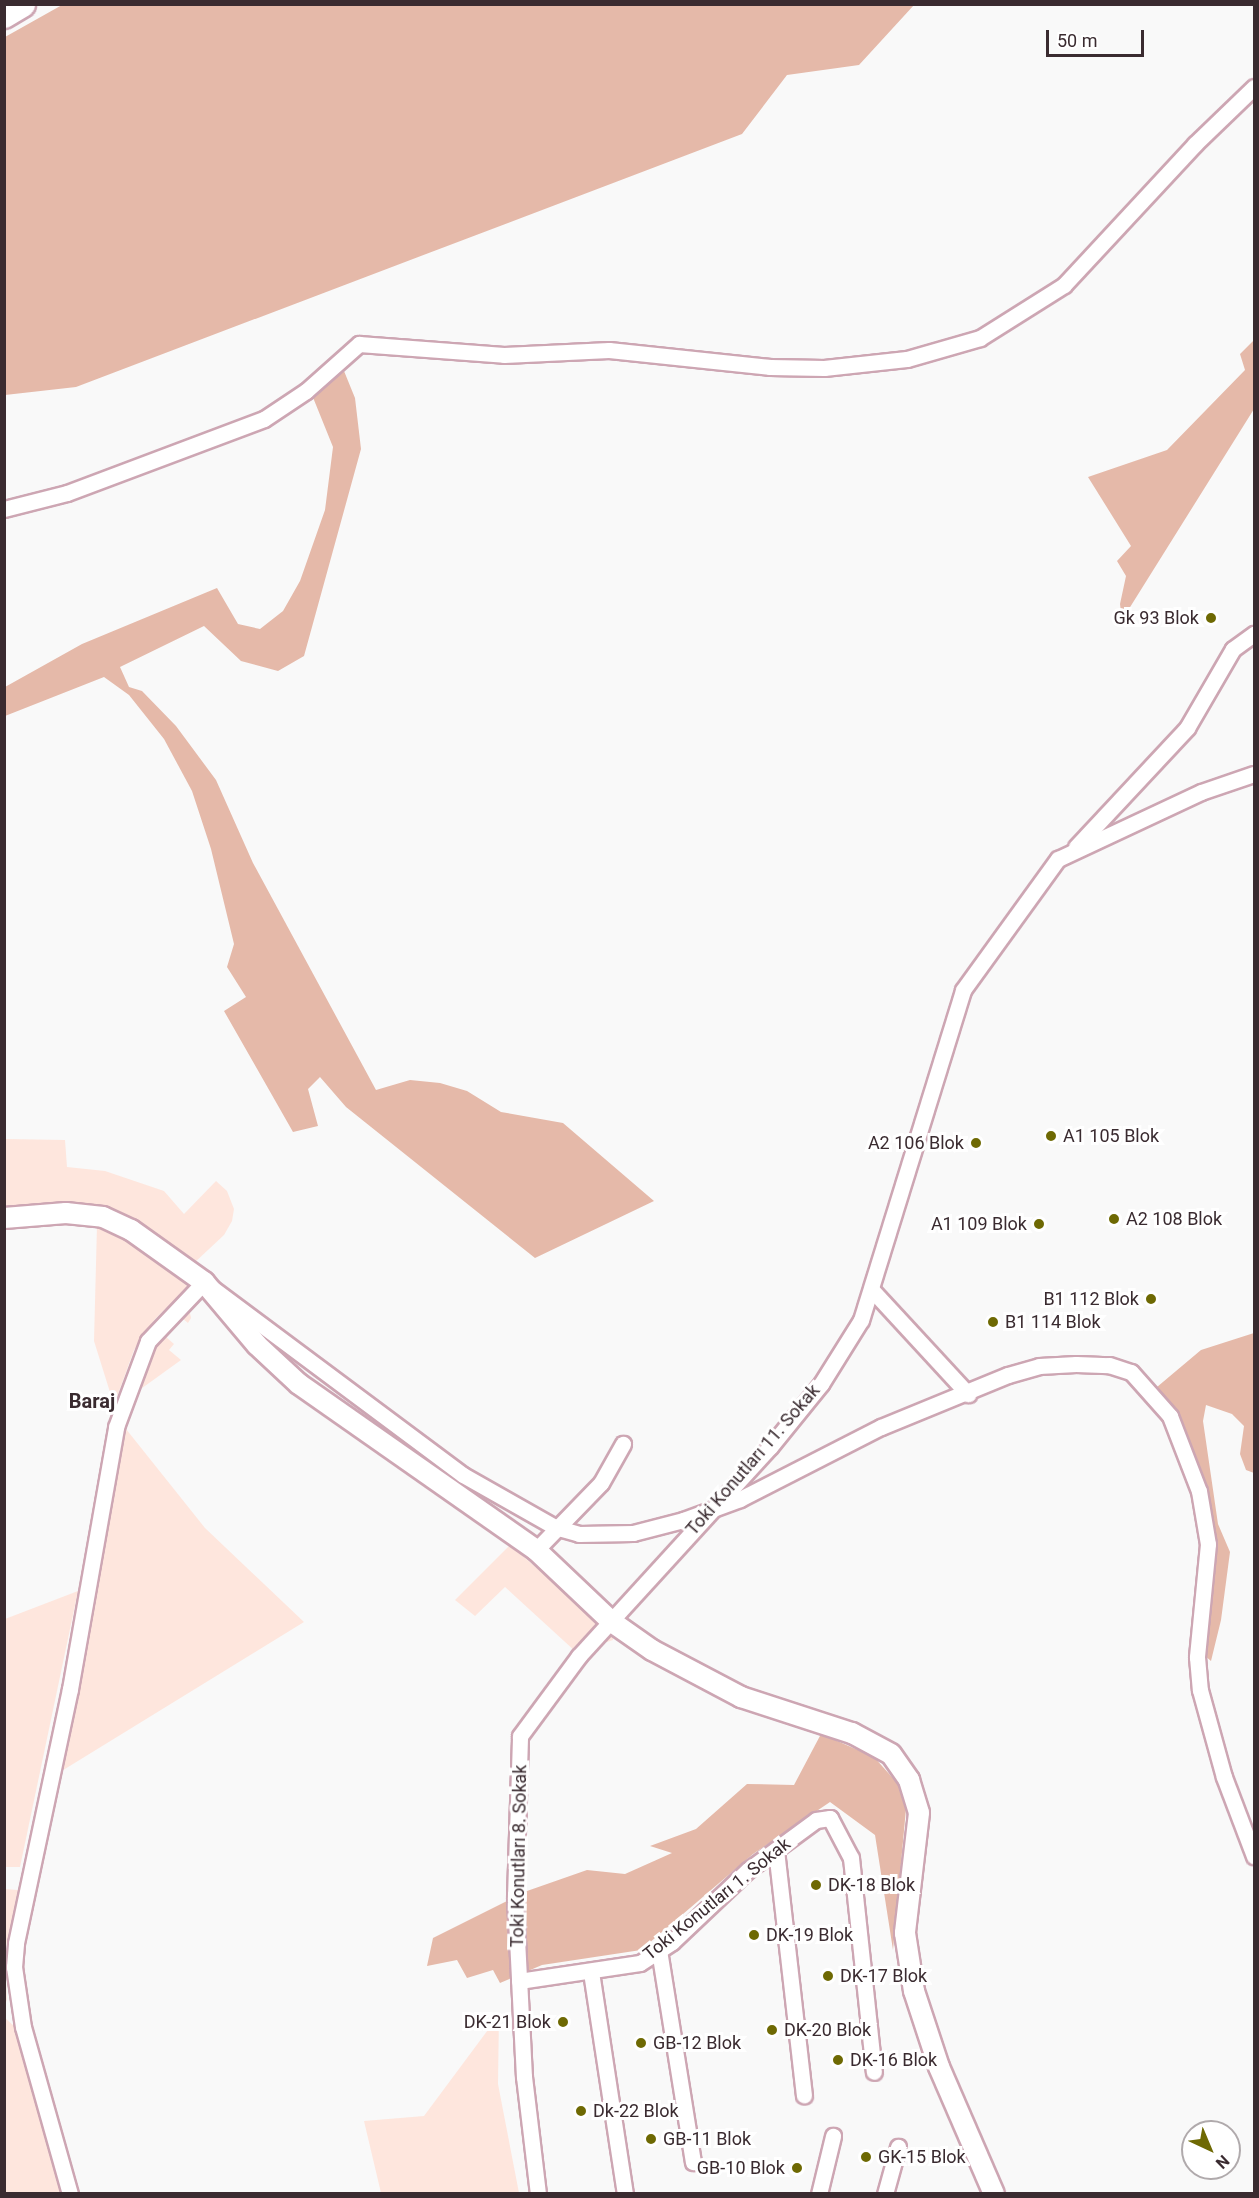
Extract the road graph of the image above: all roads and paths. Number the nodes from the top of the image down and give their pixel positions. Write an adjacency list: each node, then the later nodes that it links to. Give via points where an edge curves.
1 (22, 4): 2 (highway)
2 (4, 15)
3 (1254, 87): 4 (street, via 1195,144 1064,285 980,338 907,359 824,368 770,367 609,350 504,355 359,344 306,391 264,419 67,493)
4 (4, 508)
5 (1254, 634): 7 (street, via 1233,649 1187,728)
6 (1254, 774): 7 (street, Toki Konutları 11. Sokak, via 1201,792)
7 (1069, 854): 10 (street, Toki Konutları 11. Sokak, via 1058,859 963,990)
8 (4, 1218): 9 (street, via 66,1213 104,1217 166,1252)
9 (204, 1282): 14 (street, via 426,1449 500,1498); 15 (street, via 258,1345 299,1384); 27 (street, via 148,1341 116,1427 70,1689 16,1943 14,1967 23,2027)
10 (872, 1290): 11 (street); 13 (street, Toki Konutları 11. Sokak, via 861,1320 821,1384 770,1447)
11 (969, 1394): 13 (street, via 881,1427 796,1472); 18 (street, via 1039,1366 1109,1365 1131,1372 1170,1416 1199,1491 1206,1523 1207,1572 1197,1657 1200,1690 1214,1748)
12 (623, 1444): 14 (street, via 601,1482)
13 (711, 1509): 14 (street, via 633,1533 579,1534); 16 (street, Toki Konutları 11. Sokak)
14 (555, 1527): 15 (street)
15 (536, 1550): 16 (street)
16 (612, 1622): 21 (street, Toki Konutları 8. Sokak, via 579,1656 520,1736 515,1897); 32 (street, via 651,1650 716,1686 852,1733 879,1746 900,1765 909,1779 919,1813 905,1933 915,1990 939,2067)
17 (776, 1850): 19 (street, Toki Konutları 1. Sokak); 22 (street, Toki Konutları 1. Sokak, via 816,1820 830,1818 851,1858); 23 (street)
18 (1254, 1857)
19 (659, 1950): 20 (street, Toki Konutları 1. Sokak, via 640,1963); 26 (street)
20 (591, 1972): 21 (street, Toki Konutları 1. Sokak); 29 (street)
21 (519, 1981): 28 (street, Toki Konutları 8. Sokak, via 524,2077)
22 (874, 2072)
23 (804, 2095)
24 (833, 2136): 30 (street)
25 (898, 2147): 31 (street)
26 (693, 2162)
27 (70, 2193)
28 (538, 2193)
29 (625, 2193)
30 (819, 2193)
31 (885, 2193)
32 (994, 2193)

